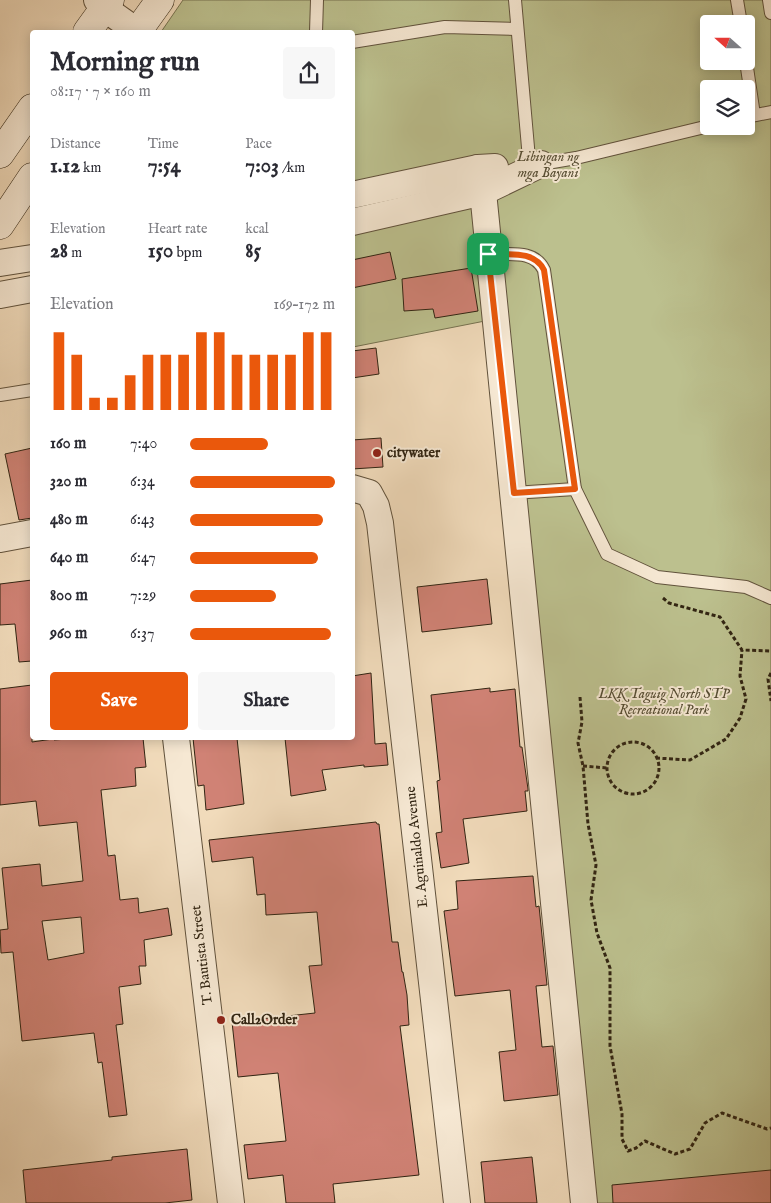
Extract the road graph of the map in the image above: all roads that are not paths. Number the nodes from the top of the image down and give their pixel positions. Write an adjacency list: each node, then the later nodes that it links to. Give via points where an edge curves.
1 (160, 0): 12 (main road)
2 (317, 0): 13 (lane)
3 (516, 0): 9 (lane)
4 (737, 0): 8 (lane)
5 (769, 0): 7 (lane)
6 (104, 3): 10 (main road); 11 (street)
7 (771, 13)
8 (740, 15)
9 (517, 29): 14 (lane, via 445,27); 20 (lane)
10 (88, 30)
11 (135, 30)
12 (138, 30)
13 (316, 30)
14 (355, 42)
15 (30, 111): 19 (main road)
16 (771, 112): 17 (lane)
17 (755, 115)
18 (700, 128): 20 (lane)
19 (0, 154)
20 (534, 167): 22 (street)
21 (30, 180): 25 (main road)
22 (481, 180): 23 (street); 24 (street); 26 (street)
23 (355, 195)
24 (355, 221)
25 (0, 225)
26 (488, 254): 33 (lane, via 530,256 540,261 544,270); 35 (street)
27 (30, 258): 28 (street)
28 (0, 263)
29 (30, 288): 30 (street)
30 (0, 295)
31 (30, 390): 32 (lane)
32 (0, 394)
33 (575, 489): 35 (lane); 38 (lane, via 607,554 657,577 746,587)
34 (361, 490): 41 (street, E. Aguinaldo Avenue, via 376,506 380,523)
35 (514, 493): 42 (street)
36 (30, 534): 37 (street)
37 (0, 539)
38 (771, 598)
39 (176, 740): 40 (street, T. Bautista Street)
40 (231, 1203)
41 (457, 1203)
42 (584, 1203)

